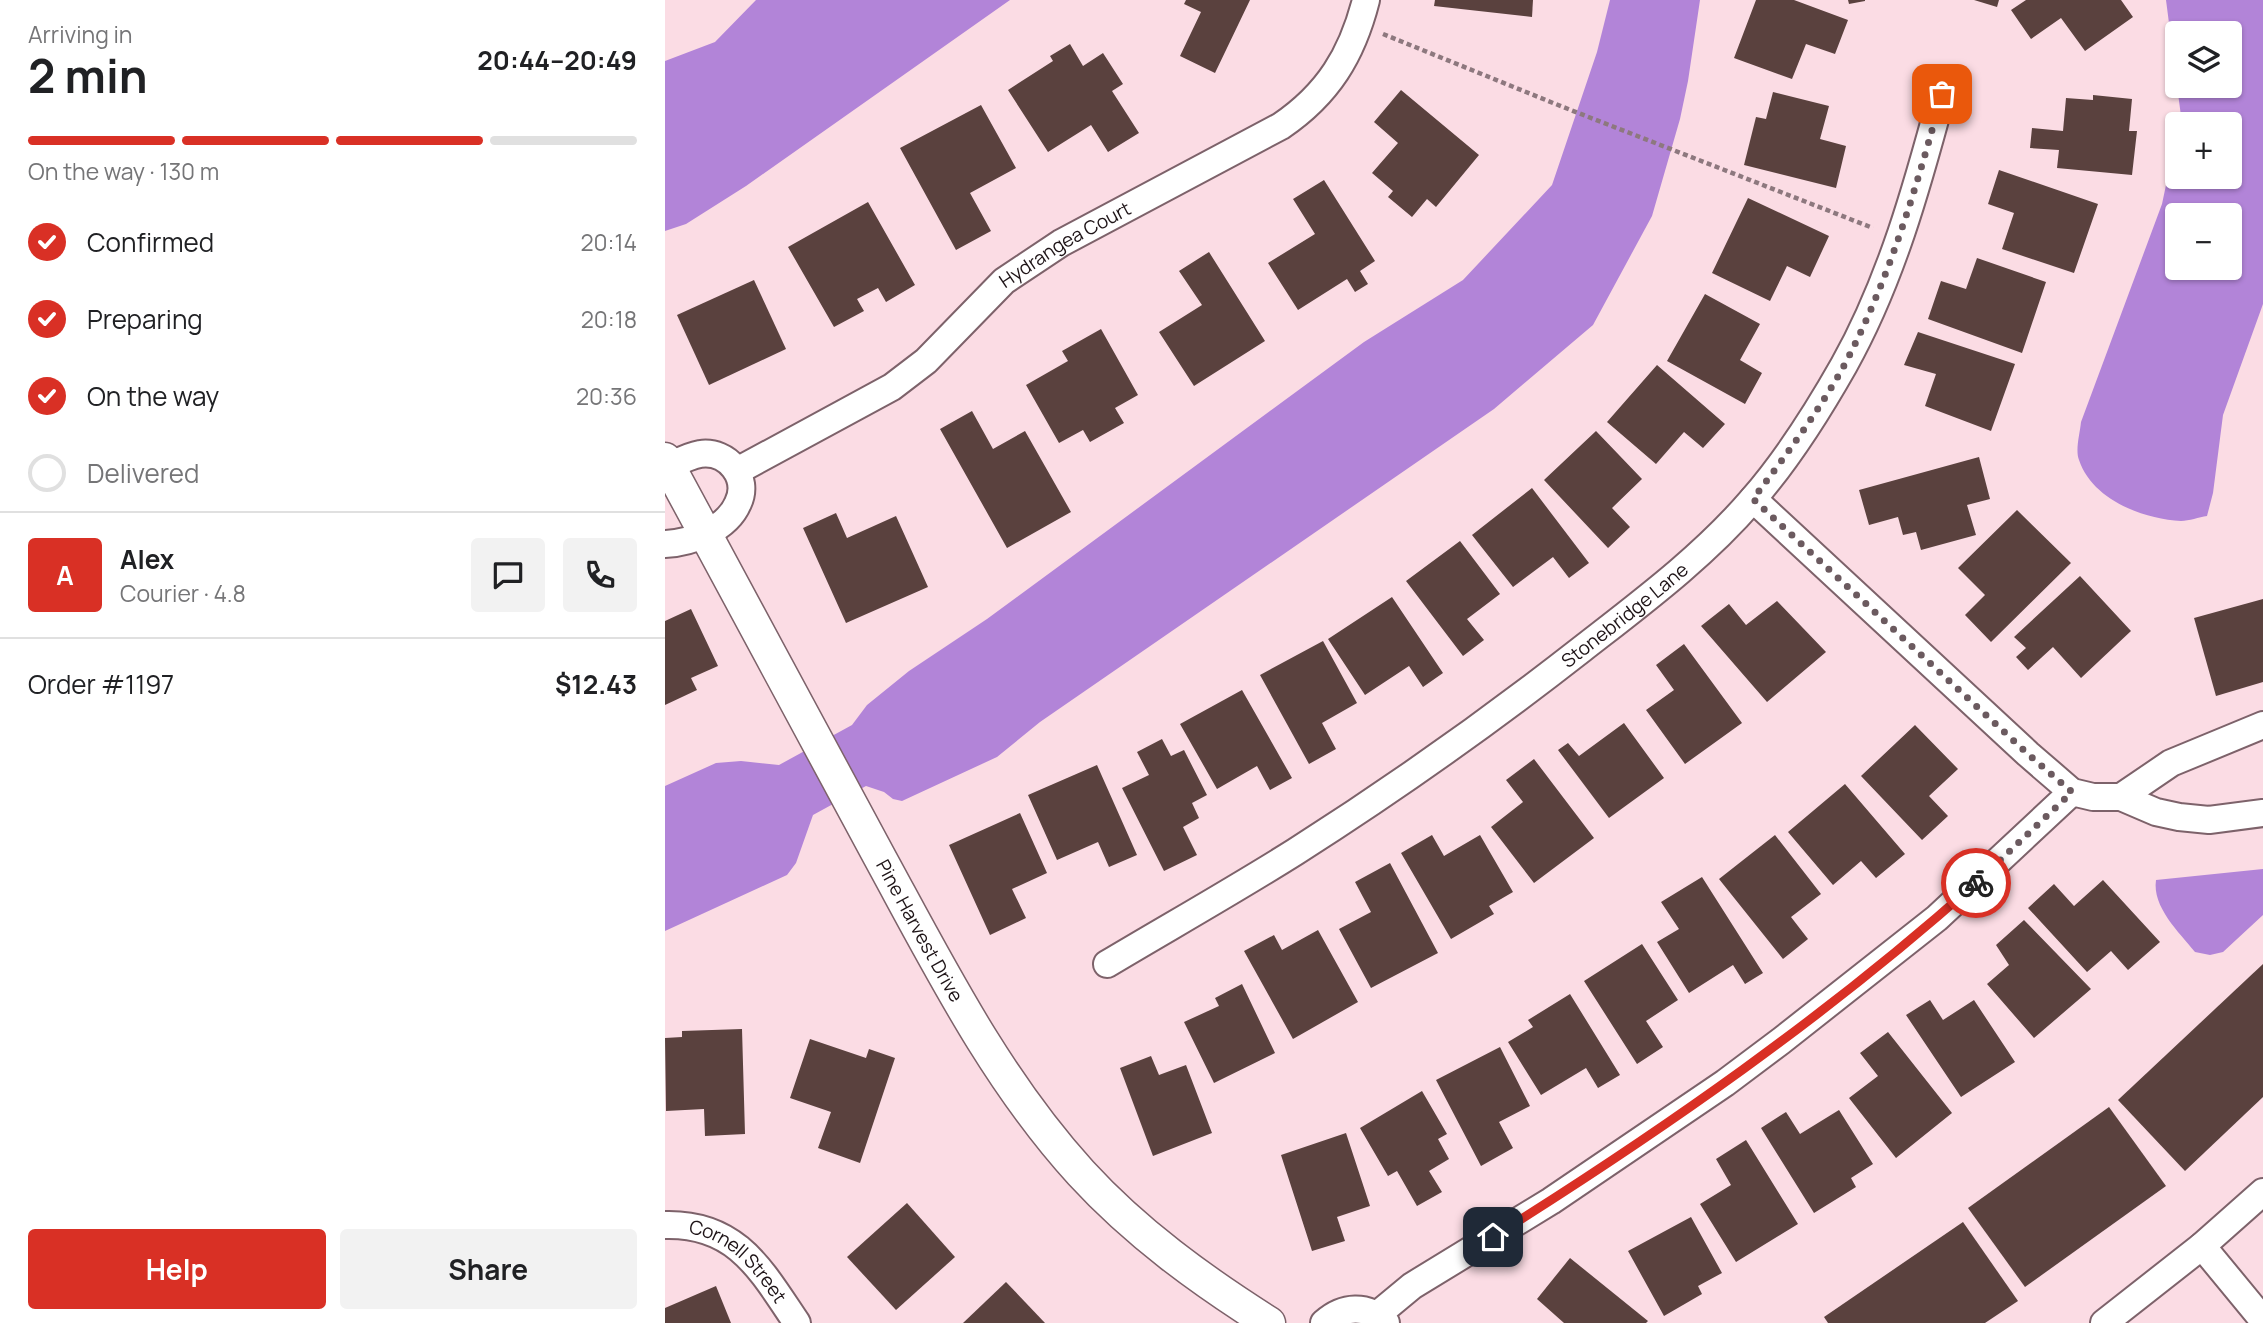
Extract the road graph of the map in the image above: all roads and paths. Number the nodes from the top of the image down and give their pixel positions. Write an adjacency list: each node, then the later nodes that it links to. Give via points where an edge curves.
1 (1363, 12): 3 (path, via 1563,107); 5 (street, Hydrangea Court, via 1336,75 1302,111 1041,255 1004,281 926,361 893,387)
2 (1942, 94): 3 (street, Stonebridge Lane)
3 (1899, 239): 6 (street, Stonebridge Lane, via 1845,364)
4 (666, 465): 5 (street, via 711,454 722,456); 7 (street, Pine Harvest Drive)
5 (737, 471): 7 (street, via 739,502 725,521)
6 (1753, 499): 10 (street); 13 (street, Stonebridge Lane, via 1671,578 1451,748 1294,853)
7 (705, 534): 8 (street); 20 (street, Pine Harvest Drive, via 946,979 985,1046 1047,1133 1081,1174 1155,1244)
8 (665, 544)
9 (2263, 725): 11 (street, via 2171,763)
10 (2072, 792): 11 (street); 17 (street, via 1937,918 1792,1033 1585,1178 1412,1286)
11 (2121, 797): 12 (street, via 2155,813 2179,817 2209,820)
12 (2263, 813)
13 (1107, 964)
14 (2263, 1192): 16 (street)
15 (665, 1224): 19 (street, Cornell Street, via 711,1230 738,1247 760,1269)
16 (2202, 1246): 18 (street); 22 (street)
17 (1382, 1319): 21 (street, via 1356,1308)
18 (2263, 1320)
19 (797, 1323)
20 (1269, 1323)
21 (1324, 1323)
22 (2104, 1323)

